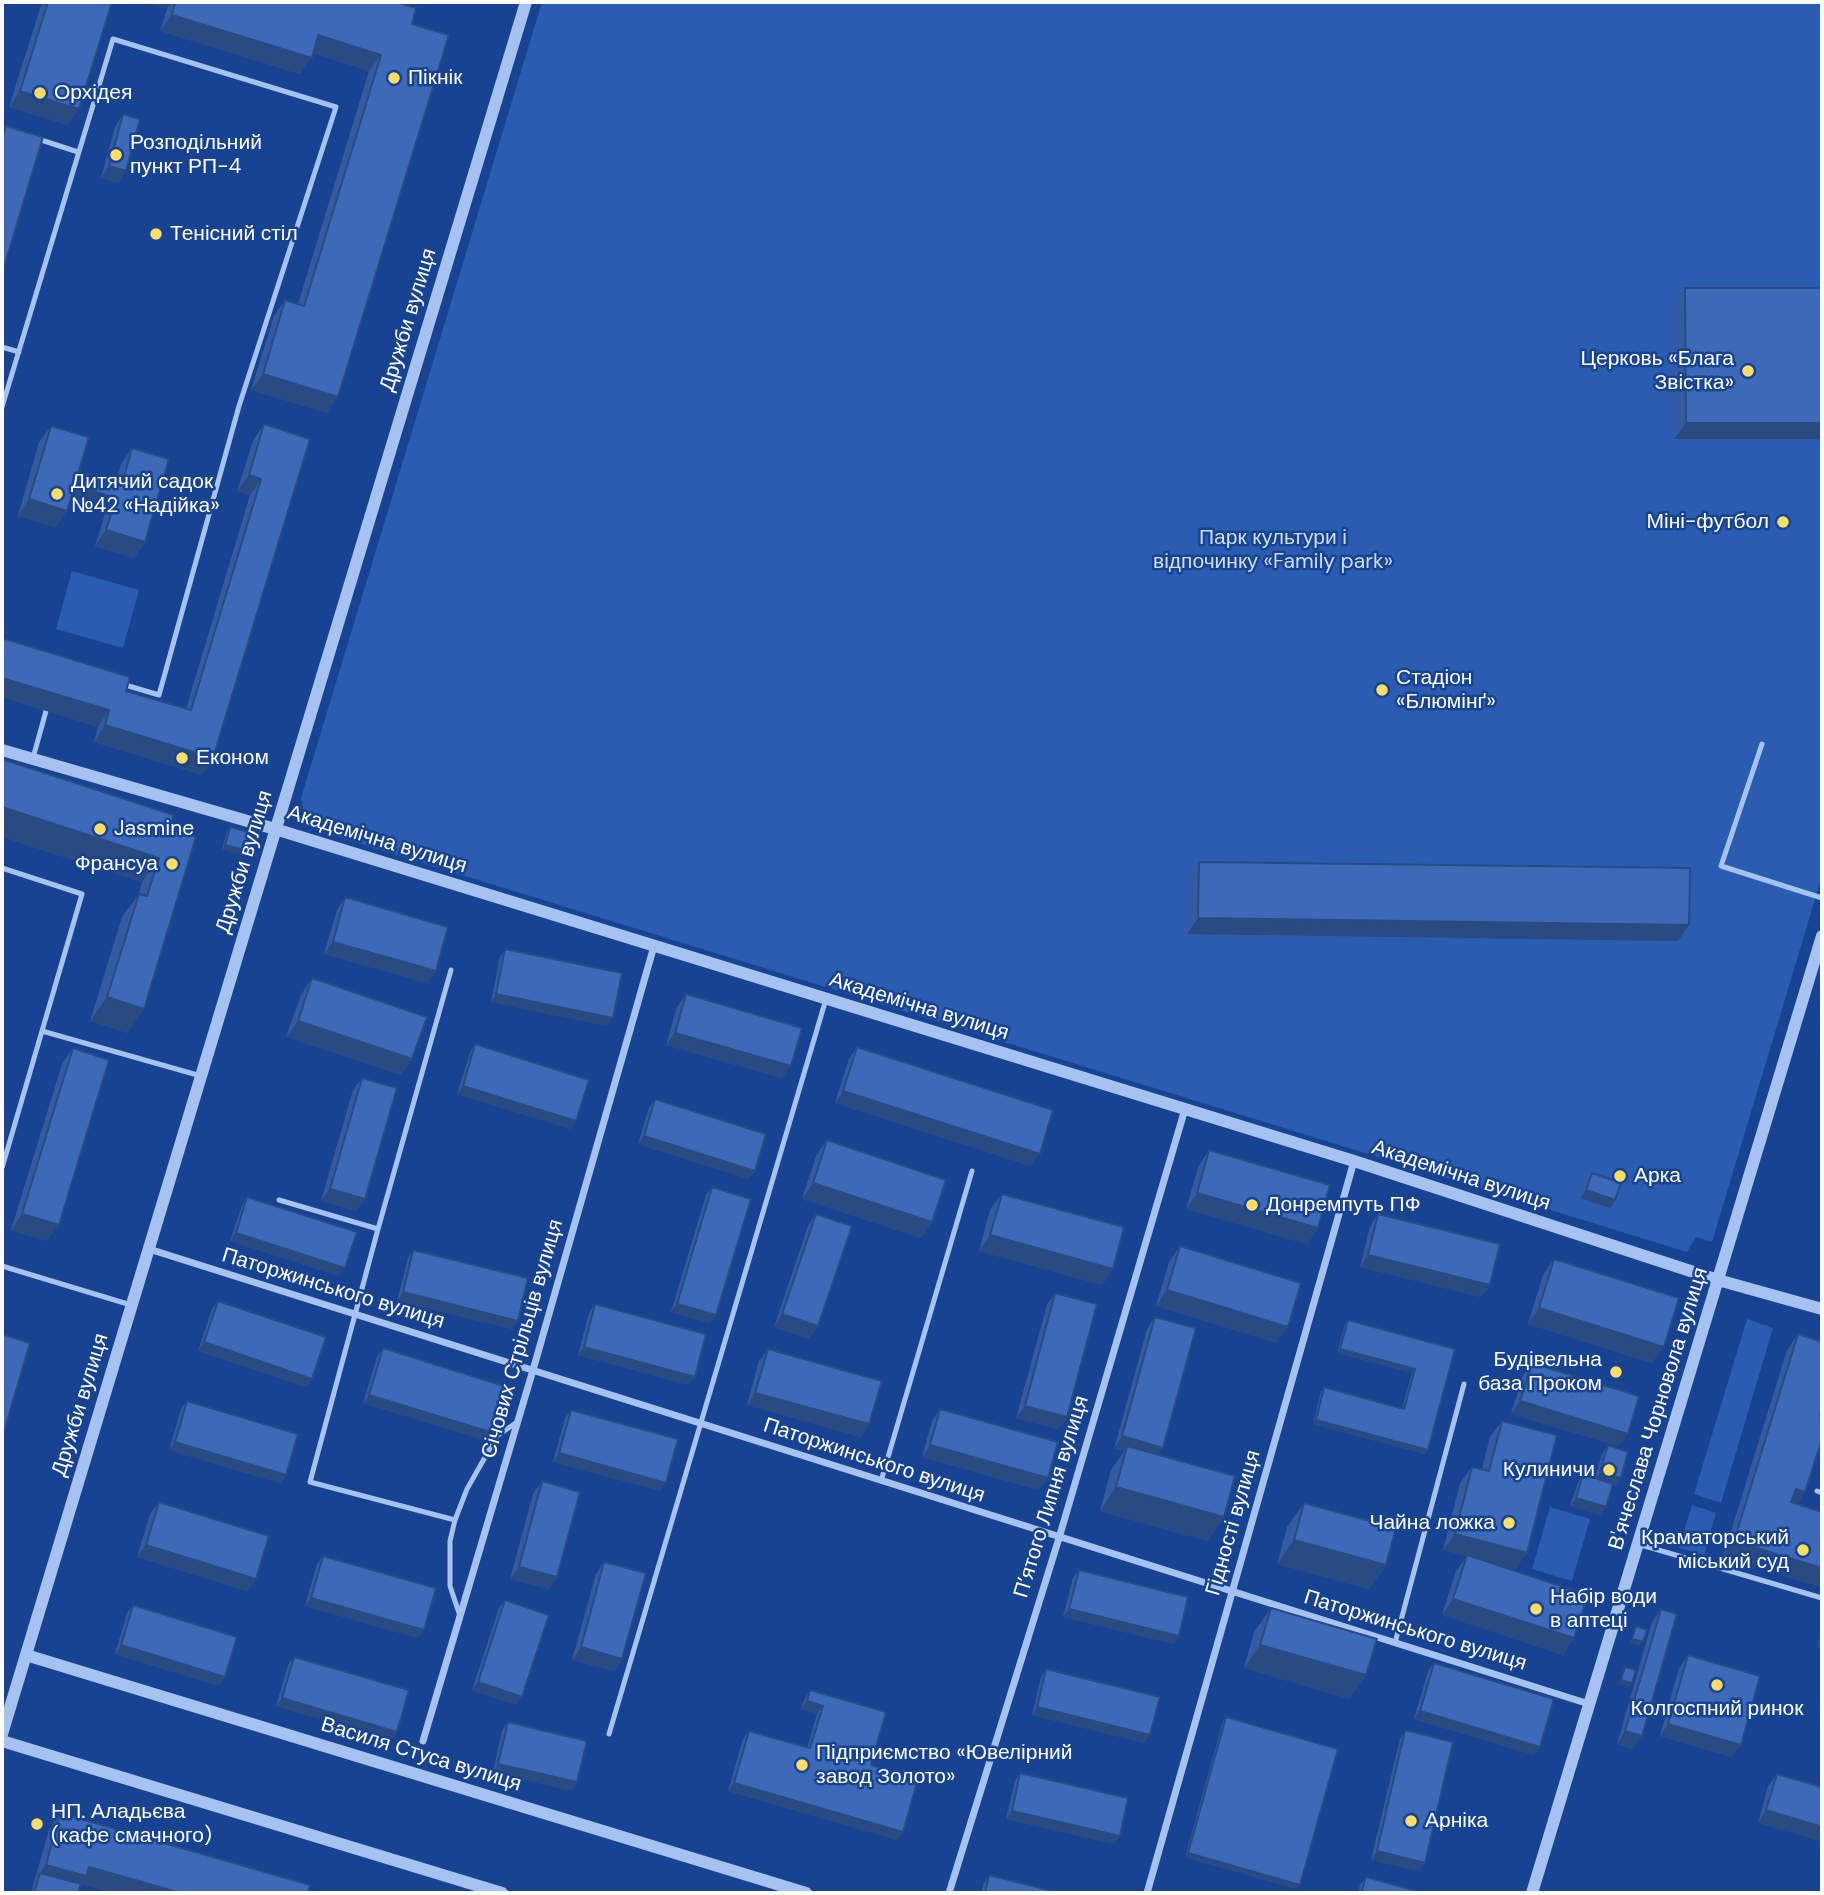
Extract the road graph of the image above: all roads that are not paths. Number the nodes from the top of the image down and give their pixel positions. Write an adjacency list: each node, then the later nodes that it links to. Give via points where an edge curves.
1 (526, 2): 12 (street, Дружби вулиця)
2 (27, 135): 3 (lane)
3 (78, 152): 5 (lane); 7 (lane, via 113,39 336,107 239,406 159,695)
4 (2, 346): 5 (lane)
5 (19, 352): 6 (lane)
6 (2, 407)
7 (109, 680)
8 (46, 711): 11 (lane)
9 (1762, 744): 14 (lane, via 1721,866)
10 (2, 750): 11 (street, Академічна вулиця)
11 (32, 759): 12 (street, Академічна вулиця)
12 (275, 829): 16 (street, Академічна вулиця); 20 (street, Дружби вулиця)
13 (2, 868): 19 (lane, via 82,894)
14 (1822, 898)
15 (1822, 936): 29 (street, В'ячеслава Чорновола вулиця)
16 (654, 946): 18 (street, Академічна вулиця); 33 (street, Січових Стрільців вулиця)
17 (451, 970): 26 (lane)
18 (826, 999): 21 (street, Академічна вулиця); 36 (lane)
19 (42, 1031): 20 (lane); 23 (lane)
20 (201, 1076): 27 (street, Дружби вулиця)
21 (1185, 1109): 22 (street, Академічна вулиця); 39 (street, П’ятого Липня вулиця)
22 (1354, 1161): 29 (street, Академічна вулиця); 41 (street, Гідності вулиця)
23 (2, 1168)
24 (972, 1171): 37 (lane)
25 (278, 1200): 26 (lane)
26 (378, 1229): 32 (lane)
27 (149, 1249): 30 (street, Дружби вулиця); 32 (street, Паторжинського вулиця)
28 (2, 1266): 30 (lane)
29 (1718, 1280): 31 (street, Академічна вулиця); 40 (street, В'ячеслава Чорновола вулиця)
30 (131, 1305): 45 (street, Дружби вулиця)
31 (1822, 1309)
32 (355, 1314): 33 (street, Паторжинського вулиця); 38 (lane, via 310,1482)
33 (533, 1370): 35 (street, Січових Стрільців вулиця); 36 (street, Паторжинського вулиця)
34 (1464, 1384): 44 (lane)
35 (518, 1422): 38 (lane, via 497,1436); 43 (street, Січових Стрільців вулиця)
36 (701, 1424): 37 (street, Паторжинського вулиця); 49 (lane)
37 (881, 1481): 39 (street, Паторжинського вулиця)
38 (455, 1520): 43 (lane, via 450,1586)
39 (1059, 1538): 41 (street, Паторжинського вулиця); 54 (street, П’ятого Липня вулиця)
40 (1638, 1544): 42 (lane); 47 (street, В'ячеслава Чорновола вулиця)
41 (1233, 1593): 44 (street, Паторжинського вулиця); 55 (street, Гідності вулиця)
42 (1822, 1598)
43 (460, 1616): 51 (street, Січових Стрільців вулиця)
44 (1395, 1643): 47 (street, Паторжинського вулиця)
45 (26, 1654): 46 (street, Дружби вулиця); 53 (street, Василя Стуса вулиця)
46 (7, 1696): 48 (street, Дружби вулиця)
47 (1589, 1704): 56 (street, В'ячеслава Чорновола вулиця)
48 (2, 1734)
49 (609, 1734)
50 (2, 1741): 52 (street)
51 (423, 1741)
52 (502, 1893)
53 (806, 1893)
54 (949, 1893)
55 (1147, 1893)
56 (1532, 1893)

